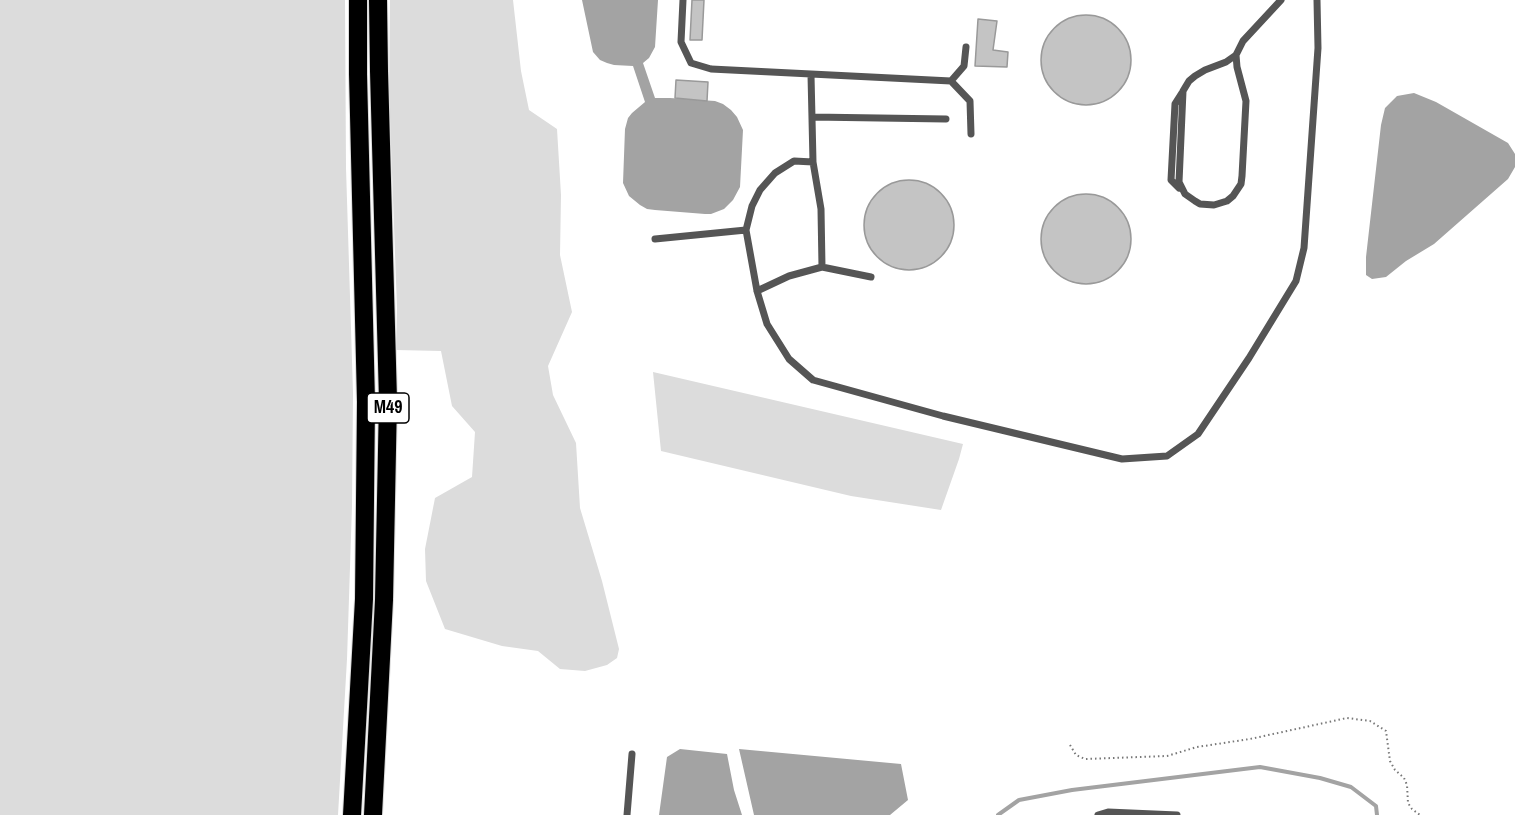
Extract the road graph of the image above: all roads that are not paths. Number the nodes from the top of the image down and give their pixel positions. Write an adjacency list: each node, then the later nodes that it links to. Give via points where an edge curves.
1 (358, 0): 20 (highway, M49, via 366,402 364,598)
2 (378, 0): 21 (highway, M49, via 388,400 384,600)
3 (683, 0): 8 (lane, via 681,42 691,63 711,69)
4 (1281, 0): 7 (lane, via 1243,41)
5 (1317, 0): 18 (lane, via 1318,48 1304,248 1296,281 1198,434 1167,456 1122,459 813,380 789,359 767,324)
6 (966, 47): 9 (lane, via 964,66)
7 (1236, 55): 7 (lane, via 1246,101 1242,176 1233,196 1214,205 1200,204 1185,194 1179,183 1183,91 1195,76)
8 (811, 75): 9 (lane); 10 (lane)
9 (951, 81): 12 (lane, via 970,101)
10 (812, 117): 11 (lane); 13 (lane)
11 (946, 119)
12 (971, 135)
13 (813, 162): 14 (lane, via 794,161 774,173 752,206); 16 (lane, via 821,209)
14 (746, 231): 15 (lane); 18 (lane)
15 (655, 239)
16 (822, 267): 17 (lane); 18 (lane)
17 (871, 277)
18 (757, 291)
19 (632, 754): 22 (lane)
20 (352, 815)
21 (373, 815)
22 (627, 815)
23 (1098, 815): 24 (lane)
24 (1177, 815)

